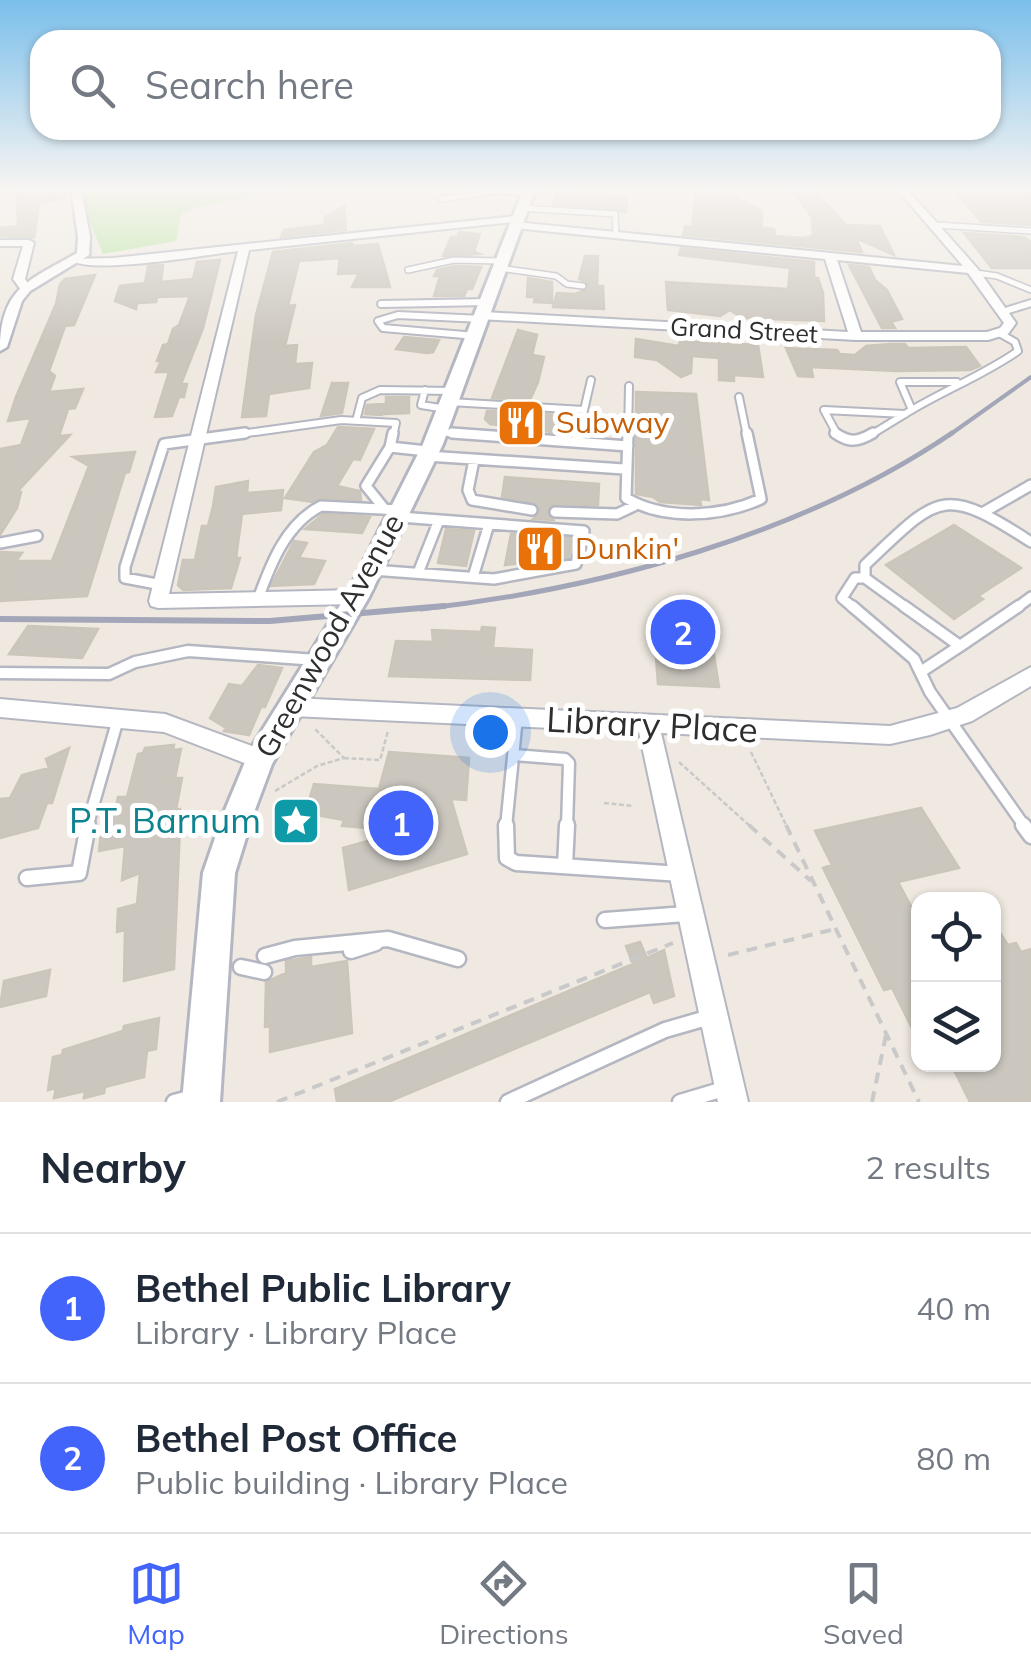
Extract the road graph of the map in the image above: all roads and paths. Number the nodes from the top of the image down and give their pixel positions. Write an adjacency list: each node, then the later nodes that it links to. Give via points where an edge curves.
1 (84, 239): 9 (street)
2 (320, 239): 7 (street)
3 (509, 239): 10 (main road, Greenwood Avenue)
4 (661, 239): 8 (street)
5 (949, 239): 12 (street)
6 (0, 243): 14 (street, via 30,243 18,280)
7 (244, 248): 9 (street); 33 (street)
8 (830, 256): 12 (street); 22 (street)
9 (77, 261): 14 (street)
10 (501, 264): 11 (lane, via 454,260); 13 (lane); 20 (main road, Greenwood Avenue)
11 (408, 270)
12 (974, 272): 15 (lane); 18 (street)
13 (583, 286)
14 (25, 288): 19 (street)
15 (1031, 290)
16 (381, 304): 20 (lane, via 442,299)
17 (1031, 304): 18 (lane)
18 (1002, 312): 21 (street, via 1010,323)
19 (5, 317): 23 (street)
20 (482, 318): 20 (lane, via 377,325 380,318 398,315); 22 (street, Grand Street); 29 (main road, Greenwood Avenue)
21 (1002, 332): 22 (street, Grand Street); 25 (lane, via 1018,351)
22 (856, 336)
23 (0, 347)
24 (591, 380): 30 (lane)
25 (964, 382): 31 (lane); 31 (lane, via 900,382)
26 (629, 386): 37 (lane)
27 (425, 390): 29 (lane); 29 (lane, via 421,405); 32 (lane, via 380,390 362,398)
28 (739, 397): 41 (lane, via 761,500 706,513)
29 (450, 401): 30 (lane); 36 (main road, Greenwood Avenue)
30 (584, 410): 34 (lane)
31 (909, 412): 31 (lane, via 854,442 835,434 824,410)
32 (356, 421): 33 (lane); 35 (lane, via 396,424)
33 (198, 438): 55 (street); 55 (lane, via 164,444 125,567 125,578)
34 (576, 442): 36 (lane); 37 (lane)
35 (390, 446): 36 (lane); 43 (lane, via 366,486)
36 (432, 446): 38 (lane); 43 (main road, Greenwood Avenue)
37 (628, 446): 39 (lane)
38 (474, 460): 39 (lane); 42 (lane, via 472,500)
39 (624, 469): 41 (lane, via 626,498)
40 (1031, 486): 45 (lane)
41 (634, 506): 44 (lane, via 617,514)
42 (532, 510)
43 (394, 511): 46 (lane); 51 (main road, Greenwood Avenue); 58 (lane, via 312,509 280,549)
44 (555, 512)
45 (984, 512): 49 (lane); 54 (lane, via 958,503 931,510 865,565)
46 (439, 520): 47 (lane); 52 (lane)
47 (489, 524): 53 (lane); 53 (lane, via 584,531 576,564)
48 (36, 536): 50 (lane)
49 (1031, 542)
50 (0, 543)
51 (370, 570): 52 (lane); 56 (main road, Greenwood Avenue)
52 (418, 574): 53 (lane)
53 (473, 577)
54 (865, 578): 59 (lane); 61 (lane, via 855,578 842,598)
55 (160, 593): 58 (street)
56 (356, 597): 58 (street); 60 (main road, Greenwood Avenue)
57 (1031, 598): 59 (lane)
58 (258, 599)
59 (960, 646): 61 (lane)
60 (319, 660): 62 (lane, via 188,651 110,674); 65 (main road, Greenwood Avenue)
61 (922, 671): 69 (lane)
62 (0, 673)
63 (1031, 676): 69 (street, Library Place)
64 (0, 708): 67 (street)
65 (302, 717): 66 (street, Library Place); 73 (path); 74 (main road, Greenwood Avenue)
66 (517, 718): 68 (street, Library Place); 72 (lane)
67 (118, 719): 74 (street, via 165,723); 82 (lane, via 79,872)
68 (648, 724): 69 (street, Library Place, via 890,735); 81 (street)
69 (952, 724): 79 (lane)
70 (388, 731): 73 (path, via 380,760)
71 (751, 752): 83 (path)
72 (514, 755): 80 (lane, via 565,759 570,768); 80 (lane, via 505,854 516,863)
73 (344, 758): 76 (path)
74 (260, 760): 98 (main road, Greenwood Avenue, via 219,873)
75 (679, 762): 83 (path)
76 (275, 791)
77 (604, 803): 78 (path)
78 (633, 806)
79 (1031, 836)
80 (565, 866): 81 (lane)
81 (681, 874): 84 (street)
82 (27, 878)
83 (815, 884): 86 (path)
84 (689, 914): 85 (lane); 95 (street)
85 (605, 920)
86 (836, 929): 90 (path); 96 (path)
87 (388, 939): 89 (lane); 91 (lane); 92 (lane)
88 (673, 943): 99 (path)
89 (351, 951)
90 (728, 955)
91 (264, 956)
92 (458, 959)
93 (241, 967): 94 (lane)
94 (264, 972)
95 (713, 1016): 97 (street); 100 (lane, via 665,1030)
96 (886, 1034): 102 (path); 103 (path)
97 (732, 1095): 101 (lane)
98 (192, 1100)
99 (277, 1102)
100 (508, 1102)
101 (680, 1102)
102 (872, 1102)
103 (919, 1102)

